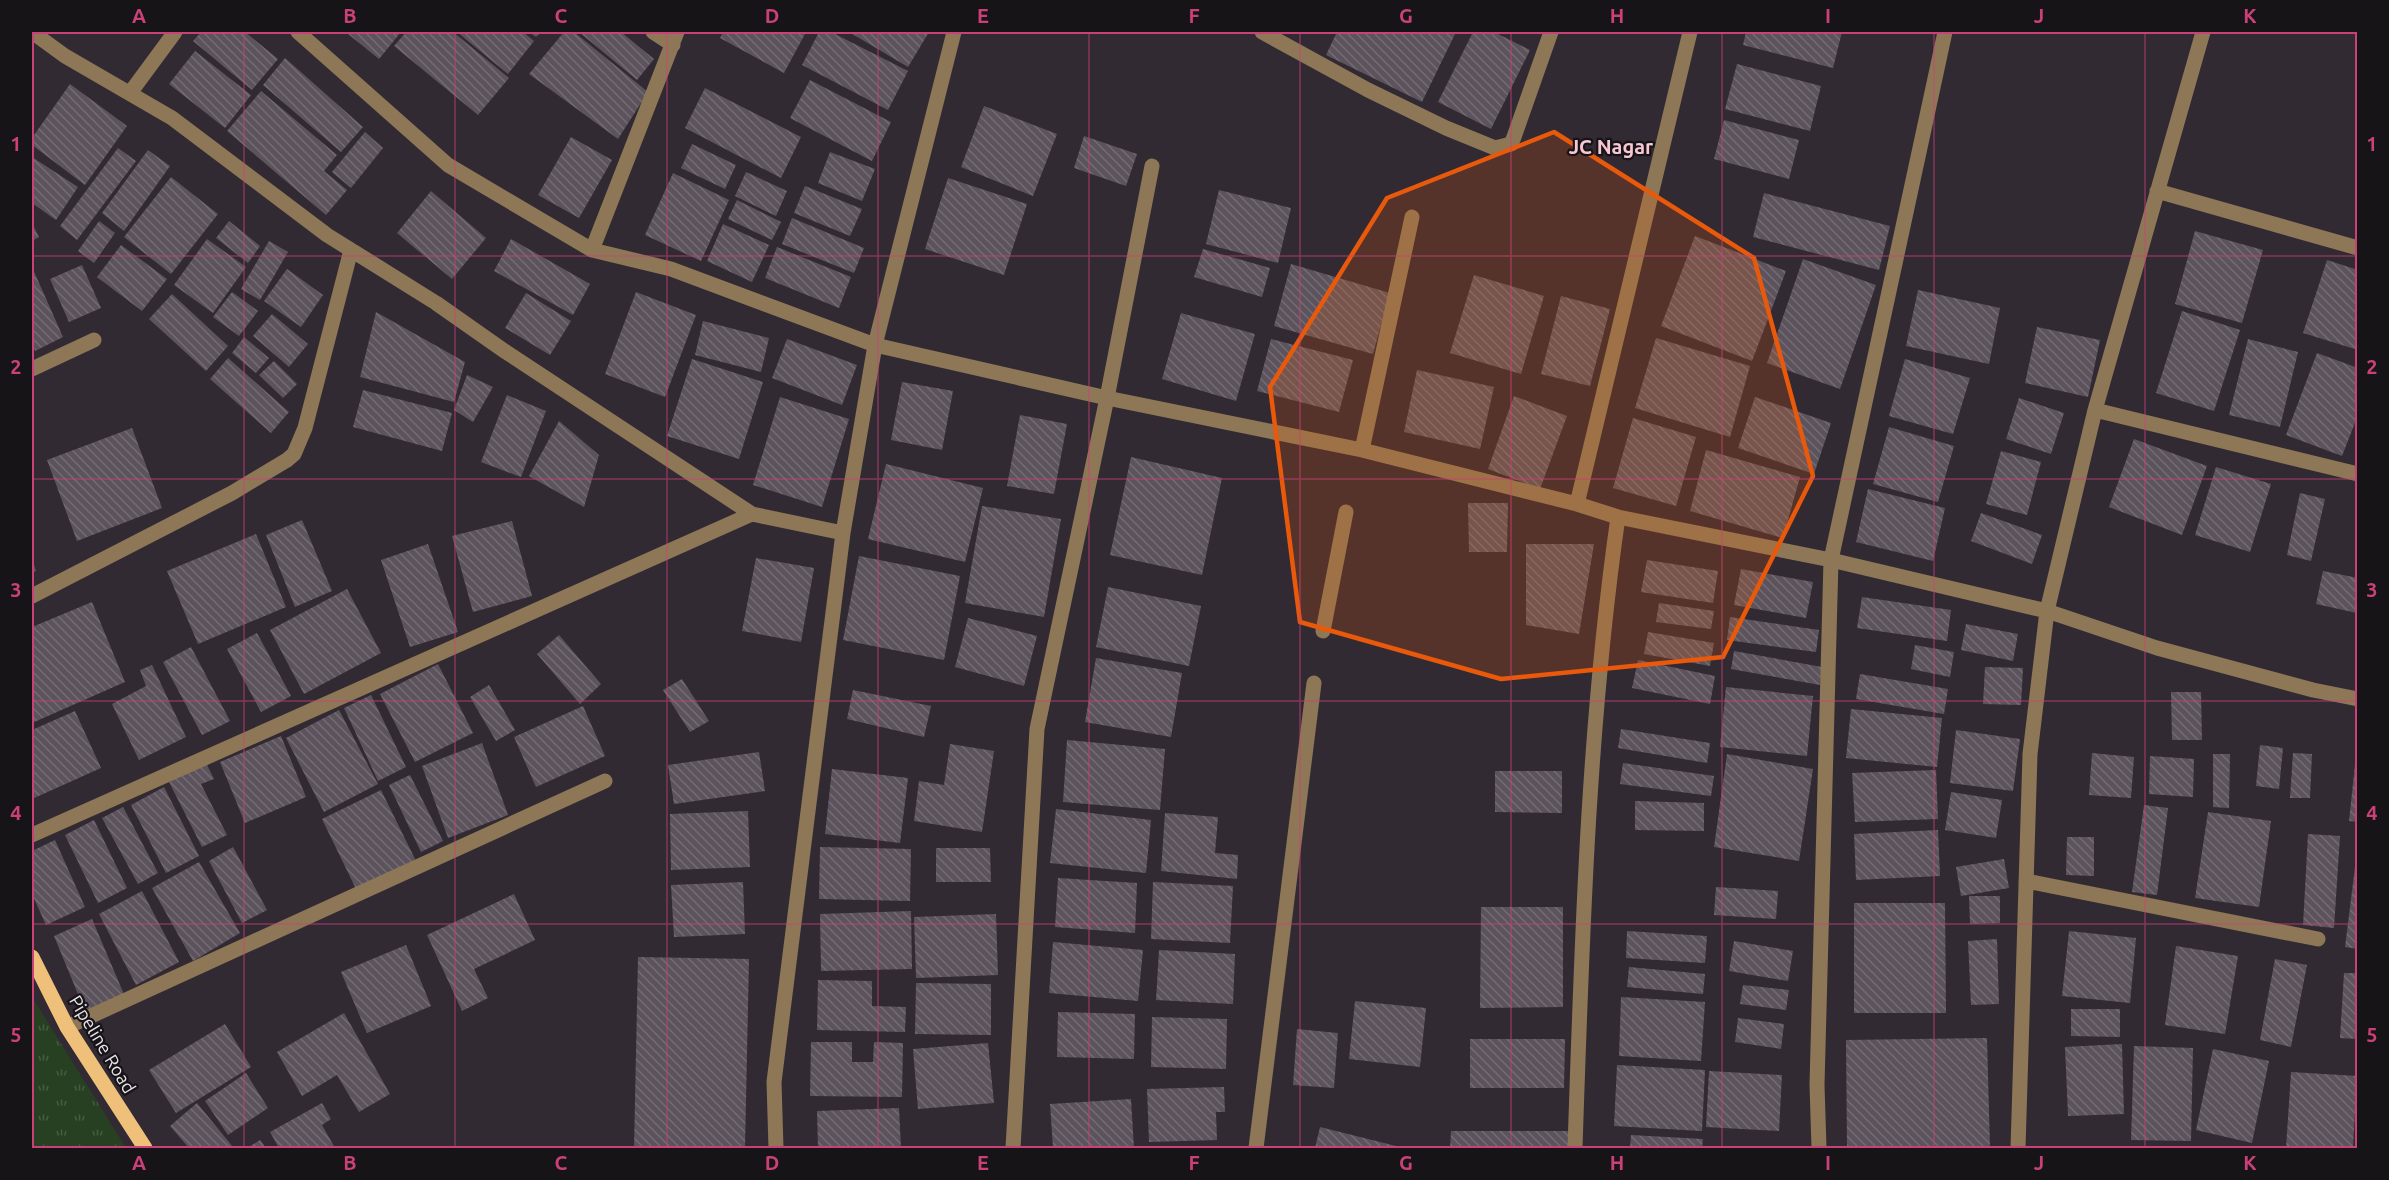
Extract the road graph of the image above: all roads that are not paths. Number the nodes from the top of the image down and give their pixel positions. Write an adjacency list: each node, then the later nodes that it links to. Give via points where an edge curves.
1 (32, 32): 12 (street)
2 (176, 32): 12 (street)
3 (298, 32): 18 (street, via 448,165)
4 (653, 32): 11 (street)
5 (954, 32): 20 (street)
6 (1262, 32): 7 (street, via 1368,90 1495,148 1510,144 1515,137)
7 (1551, 32)
8 (1690, 32): 26 (street)
9 (1945, 32): 31 (street)
10 (2202, 32): 14 (street)
11 (675, 38): 18 (street)
12 (130, 93): 17 (street, via 172,118)
13 (1152, 166): 22 (street)
14 (2157, 190): 16 (street); 23 (street)
15 (1412, 217): 24 (street)
16 (2358, 248)
17 (351, 250): 28 (street); 32 (street, via 294,454 232,494)
18 (592, 250): 20 (street, via 672,269)
19 (94, 340): 21 (street)
20 (875, 345): 22 (street); 30 (street)
21 (32, 369)
22 (1107, 398): 24 (street); 45 (street, via 1037,729)
23 (2095, 410): 25 (street); 33 (street)
24 (1362, 450): 26 (street)
25 (2358, 474)
26 (1576, 504): 29 (street)
27 (1346, 512): 34 (street)
28 (752, 514): 30 (street); 38 (street)
29 (1618, 517): 31 (street); 47 (street, via 1604,613 1584,907)
30 (843, 533): 44 (street, via 774,1082)
31 (1832, 560): 33 (street); 48 (street, via 1817,1085)
32 (32, 596)
33 (2047, 610): 36 (street, via 2157,648); 39 (street, via 2030,754)
34 (1323, 631)
35 (1314, 683): 46 (street)
36 (2358, 699)
37 (605, 781): 42 (street)
38 (32, 835)
39 (2026, 881): 40 (street); 49 (street)
40 (2318, 939)
41 (32, 957): 42 (main road, Pipeline Road)
42 (67, 1027): 43 (main road, Pipeline Road)
43 (144, 1149)
44 (776, 1149)
45 (1013, 1149)
46 (1256, 1149)
47 (1575, 1149)
48 (1819, 1149)
49 (2018, 1149)

